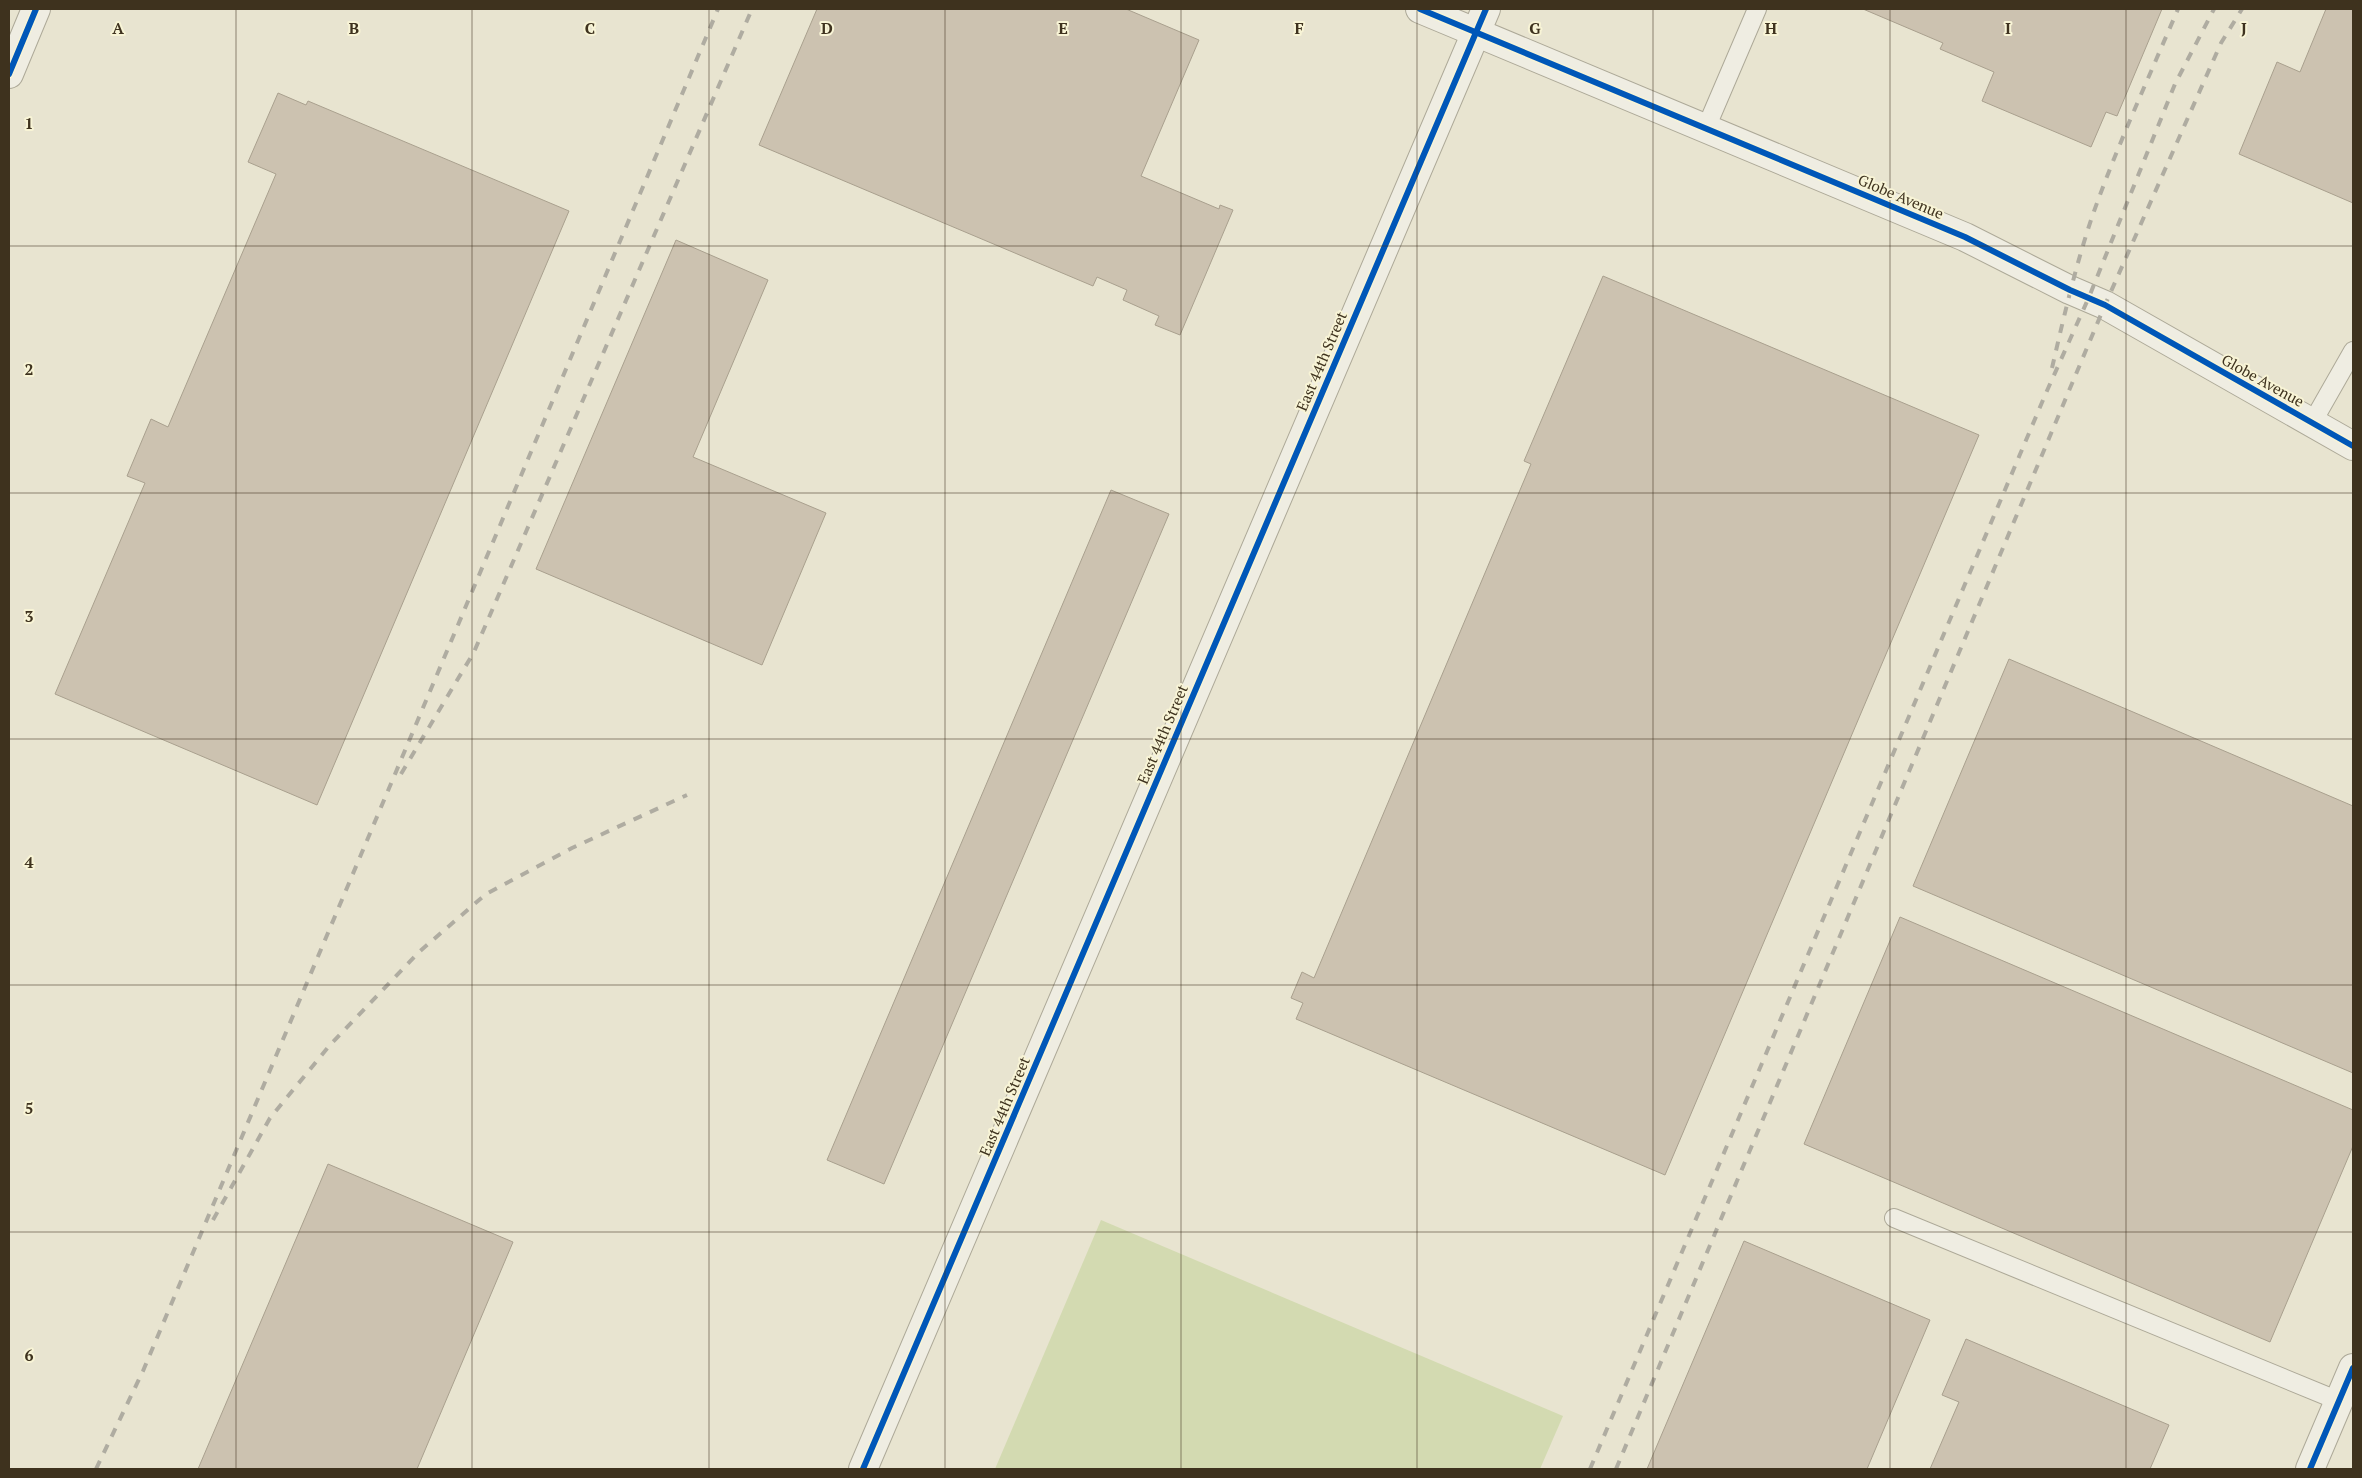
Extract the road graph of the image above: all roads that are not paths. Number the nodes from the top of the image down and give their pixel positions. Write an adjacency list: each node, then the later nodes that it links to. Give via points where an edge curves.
1 (36, 9): 5 (street)
2 (1420, 9): 4 (street, Globe Avenue)
3 (1757, 9): 6 (lane)
4 (1481, 20): 6 (street, Globe Avenue); 13 (street, East 44th Street)
5 (9, 74)
6 (1706, 128): 8 (street, Globe Avenue, via 1965,237 2105,305)
7 (2353, 352): 8 (lane)
8 (2312, 423): 9 (street, Globe Avenue)
9 (2353, 446)
10 (1894, 1218): 12 (lane)
11 (2353, 1368): 12 (street)
12 (2339, 1402): 14 (street)
13 (863, 1469)
14 (2310, 1469)

